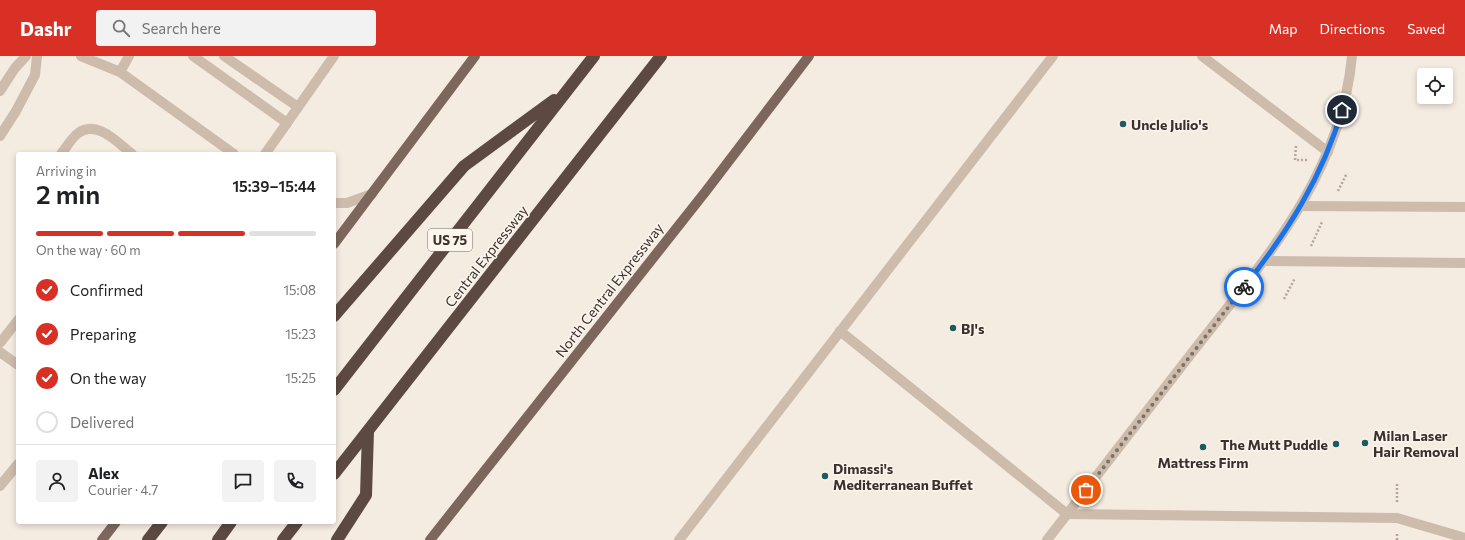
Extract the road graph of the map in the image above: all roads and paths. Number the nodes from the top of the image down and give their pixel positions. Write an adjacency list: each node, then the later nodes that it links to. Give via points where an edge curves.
1 (26, 56): 16 (street)
2 (37, 56): 20 (street, via 35,75)
3 (81, 56): 15 (street)
4 (129, 56): 15 (street)
5 (193, 56): 19 (street)
6 (224, 56): 18 (street)
7 (334, 56): 18 (street)
8 (475, 56): 27 (main road)
9 (594, 56): 17 (highway, US 75)
10 (661, 56): 44 (highway, Central Expressway)
11 (809, 56): 59 (main road, North Central Expressway, via 706,191)
12 (1053, 56): 39 (street)
13 (1202, 56): 25 (street)
14 (1352, 56): 25 (street, via 1342,110)
15 (120, 72): 23 (street)
16 (0, 91)
17 (566, 91): 37 (highway, via 464,166); 43 (highway, US 75)
18 (298, 107): 19 (street)
19 (287, 123): 24 (street)
20 (0, 136)
21 (63, 152): 22 (street, via 78,133 92,128 106,133)
22 (130, 152)
23 (231, 152)
24 (266, 152)
25 (1328, 152): 29 (street)
26 (1346, 173): 30 (path)
27 (372, 194): 28 (street, via 346,203); 32 (main road)
28 (336, 202)
29 (1301, 206): 30 (street); 33 (street)
30 (1330, 206): 31 (street); 34 (path)
31 (1465, 207)
32 (336, 241)
33 (1264, 261): 34 (street); 48 (street)
34 (1303, 262): 35 (street); 36 (path)
35 (1465, 263)
36 (1284, 299)
37 (336, 314)
38 (16, 323): 40 (street)
39 (840, 331): 48 (street); 60 (street)
40 (0, 343)
41 (0, 352): 42 (street)
42 (16, 364)
43 (336, 387)
44 (368, 431): 46 (highway, Central Expressway); 58 (highway, via 366,495)
45 (16, 466): 47 (street)
46 (336, 471)
47 (0, 486)
48 (1067, 514): 53 (street, via 1397,518); 61 (street)
49 (114, 524): 54 (main road)
50 (160, 524): 55 (highway)
51 (230, 524): 56 (highway)
52 (295, 524): 57 (highway)
53 (1465, 538)
54 (102, 540)
55 (148, 540)
56 (218, 540)
57 (283, 540)
58 (337, 540)
59 (430, 540)
60 (679, 540)
61 (1047, 540)

